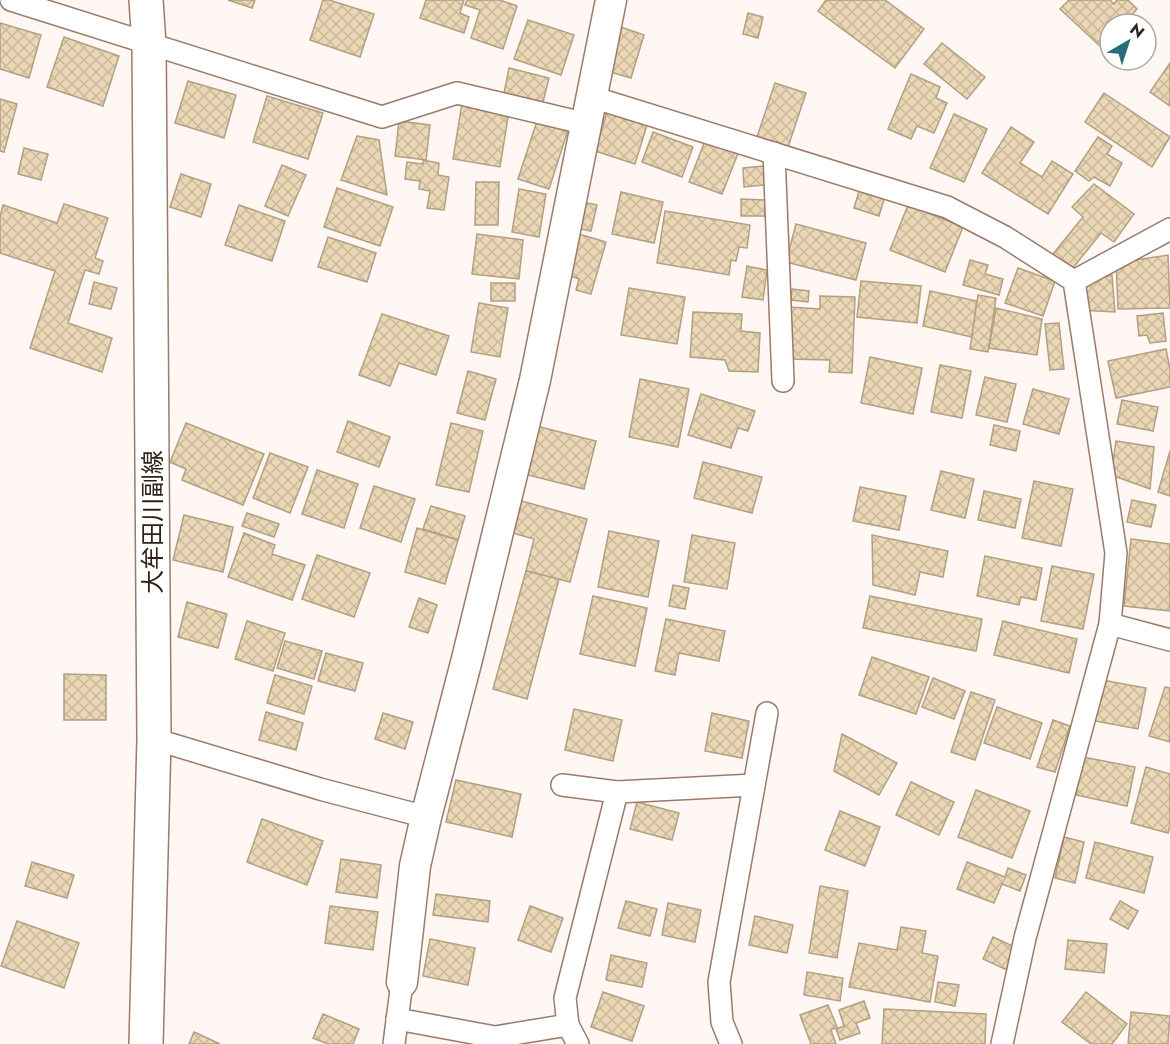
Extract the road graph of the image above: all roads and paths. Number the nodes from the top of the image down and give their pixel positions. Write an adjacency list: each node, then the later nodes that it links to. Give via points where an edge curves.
1 (11, 0): 4 (street)
2 (146, 0): 4 (main road, 大牟田川副線)
3 (611, 0): 5 (street)
4 (149, 44): 5 (street, via 382,117 457,93); 13 (main road, 大牟田川副線)
5 (589, 111): 6 (street); 17 (street, via 535,380)
6 (774, 153): 8 (street, via 947,207 1005,237); 9 (street)
7 (1170, 228): 8 (street)
8 (1074, 281): 10 (street, via 1116,553)
9 (783, 381)
10 (1110, 624): 11 (street); 25 (street, via 1025,938)
11 (1170, 640)
12 (767, 713): 14 (street)
13 (154, 739): 17 (street); 21 (main road, 大牟田川副線)
14 (754, 784): 16 (street); 24 (street, via 719,982 722,1022)
15 (562, 785): 16 (street)
16 (617, 792): 20 (street, via 565,998)
17 (426, 817): 18 (street, via 415,866)
18 (402, 982): 19 (street)
19 (397, 1019): 20 (street, via 495,1037); 22 (street)
20 (568, 1025): 23 (street)
21 (146, 1044)
22 (394, 1044)
23 (578, 1044)
24 (731, 1044)
25 (1002, 1044)

